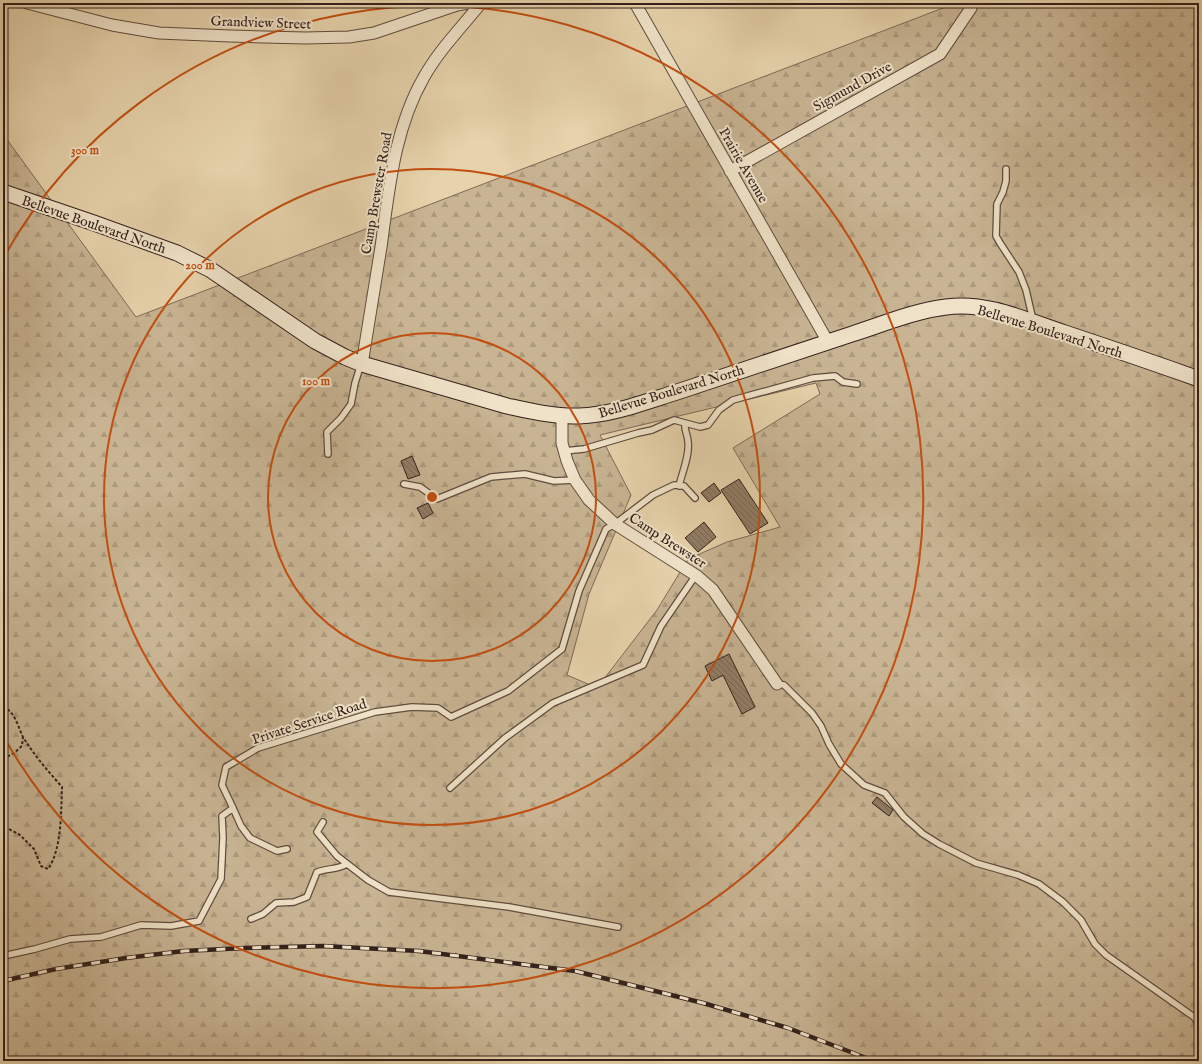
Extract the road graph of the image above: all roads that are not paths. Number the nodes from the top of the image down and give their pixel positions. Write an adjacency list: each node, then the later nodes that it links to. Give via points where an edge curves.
1 (27, 3): 2 (street, Grandview Street, via 112,25 159,33 305,38 348,37 374,33)
2 (469, 3)
3 (482, 3): 11 (street, Camp Brewster Road, via 427,72 400,134 392,169)
4 (635, 3): 7 (street, Prairie Avenue)
5 (971, 8): 7 (street, Sigmund Drive, via 940,54)
6 (1006, 169): 9 (lane, via 1006,181 997,204 996,236 1019,272)
7 (730, 172): 10 (street, Prairie Avenue)
8 (3, 192): 11 (main road, Bellevue Boulevard North, via 177,253 211,270 315,341)
9 (1034, 323): 10 (main road, Bellevue Boulevard North, via 992,310 970,306 946,306 919,312); 12 (main road, Bellevue Boulevard North)
10 (828, 342): 14 (main road, Bellevue Boulevard North, via 616,410)
11 (362, 364): 14 (main road, Bellevue Boulevard North, via 507,406); 17 (lane, via 351,404 327,432)
12 (1199, 379)
13 (857, 384): 15 (lane, via 843,382 834,376 813,378 734,400 719,410 708,425 700,427)
14 (562, 416): 16 (street, Camp Brewster)
15 (685, 423): 16 (lane, via 674,420 652,430); 20 (lane, via 687,454)
16 (564, 451): 18 (street, Camp Brewster)
17 (328, 454)
18 (575, 480): 19 (lane, via 554,481 525,474 491,477 437,499 420,487); 22 (street, Camp Brewster, via 589,500)
19 (404, 484)
20 (679, 486): 21 (lane, via 684,486); 22 (lane, via 674,485 653,495)
21 (696, 498)
22 (615, 524): 23 (street, Camp Brewster); 26 (lane, Private Service Road, via 606,529 580,591 562,649 508,691 451,717 438,708 412,707 375,712 258,748 226,767 222,785)
23 (696, 576): 24 (street, Camp Brewster, via 713,590); 25 (lane, via 660,626 644,665 553,702 505,738)
24 (777, 684): 33 (lane, via 784,685 812,713 841,764 864,785 885,793 904,817 923,834 976,863 1039,884 1081,920 1095,944 1106,955 1194,1017)
25 (450, 788)
26 (233, 808): 28 (lane, via 250,838 277,851); 32 (lane, via 222,816 221,879 199,921 171,926 141,925 101,937 70,939)
27 (323, 822): 29 (lane, via 317,832)
28 (287, 849)
29 (347, 864): 30 (lane, via 317,872 307,897 294,902 276,903 263,914); 31 (lane, via 389,892 509,907)
30 (251, 919)
31 (618, 927)
32 (3, 956)
33 (1199, 1024)

